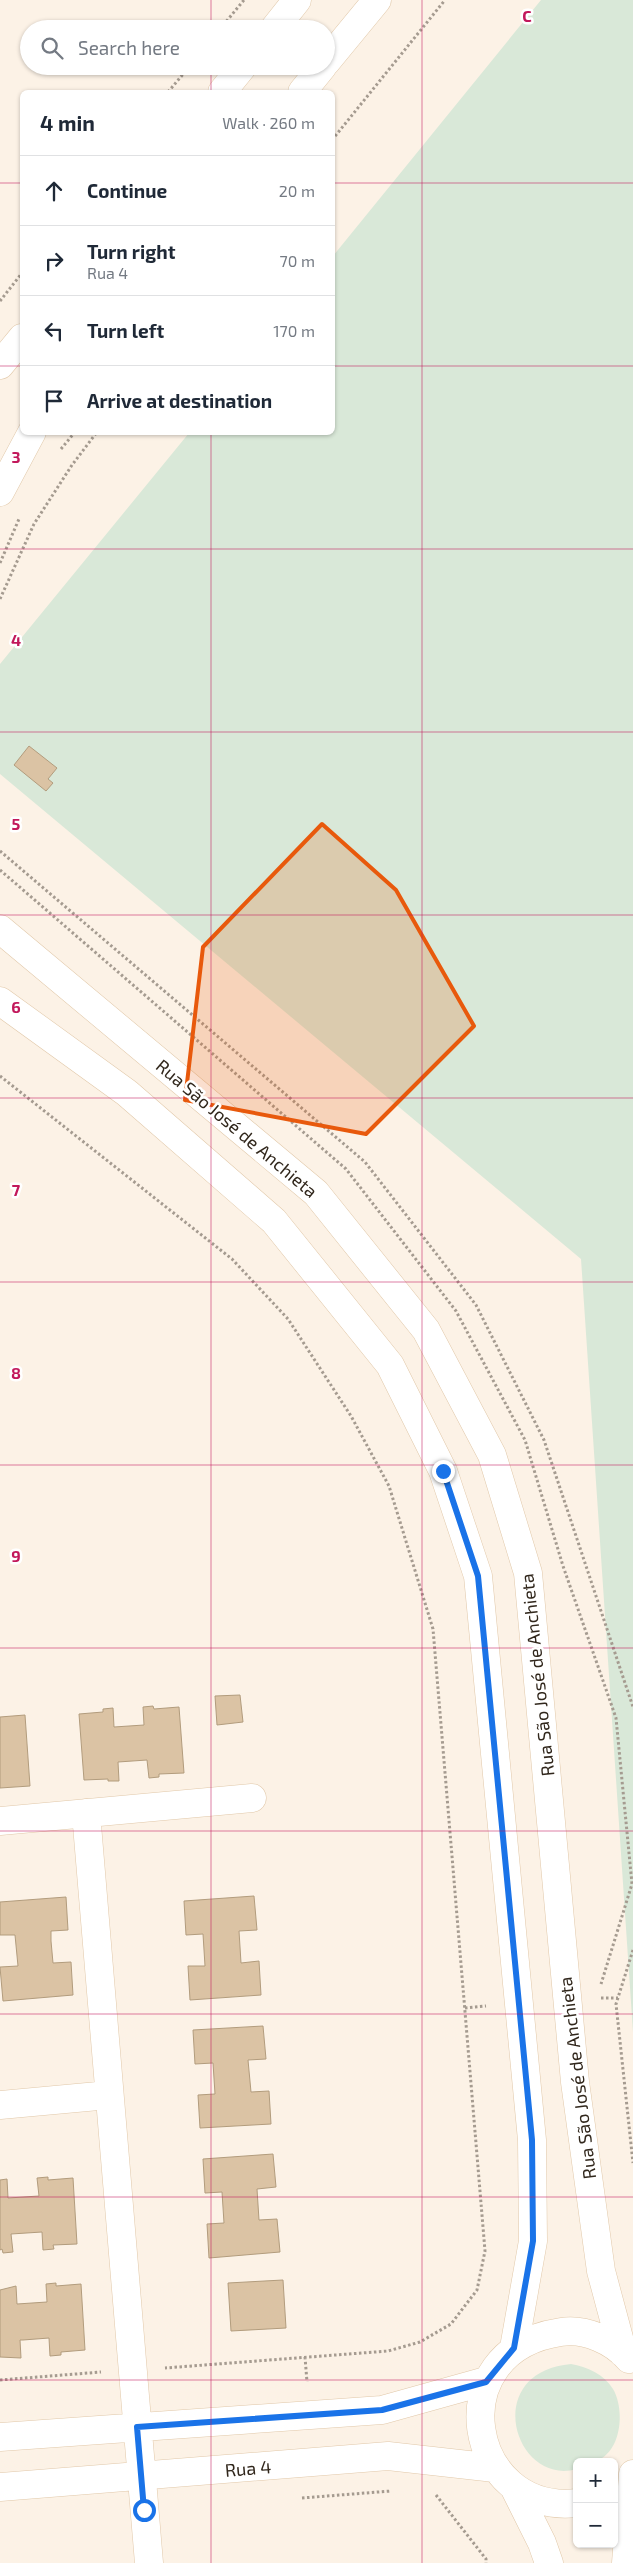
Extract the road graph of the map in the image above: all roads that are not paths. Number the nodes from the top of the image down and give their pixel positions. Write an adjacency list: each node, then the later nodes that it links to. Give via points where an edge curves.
1 (297, 0): 3 (street)
2 (377, 0): 4 (street)
3 (281, 20)
4 (335, 51)
5 (236, 75): 7 (street)
6 (316, 75): 8 (street)
7 (224, 90)
8 (304, 90)
9 (20, 340): 10 (street)
10 (0, 365)
11 (30, 435): 12 (street)
12 (0, 492)
13 (0, 929): 21 (street, Rua São José de Anchieta, via 316,1193 426,1330 492,1455 528,1573 575,2082 601,2271)
14 (0, 1001): 20 (street, Rua São José de Anchieta, via 127,1093 274,1221 390,1365 443,1471 478,1576 532,2140 533,2241)
15 (252, 1798): 16 (street)
16 (86, 1813): 17 (street); 18 (street)
17 (0, 1821)
18 (109, 2095): 19 (street); 23 (street)
19 (0, 2105)
20 (514, 2348): 21 (street, Rua São José de Anchieta, via 540,2335 570,2331 599,2337); 22 (street, Rua São José de Anchieta)
21 (628, 2358)
22 (486, 2382): 23 (street, via 382,2410); 25 (street, Rua São José de Anchieta, via 480,2417 484,2444)
23 (137, 2427): 24 (street); 27 (street)
24 (0, 2437)
25 (495, 2468): 27 (street, Rua 4, via 388,2456); 30 (street, Rua São José de Anchieta)
26 (633, 2473): 28 (street); 34 (street)
27 (141, 2477): 29 (street, Rua 4); 32 (street)
28 (618, 2486)
29 (0, 2487)
30 (514, 2487): 31 (street, Rua São José de Anchieta, via 537,2499 562,2505); 33 (street, Rua São José de Anchieta)
31 (573, 2504)
32 (148, 2563)
33 (549, 2563)
34 (626, 2563)

